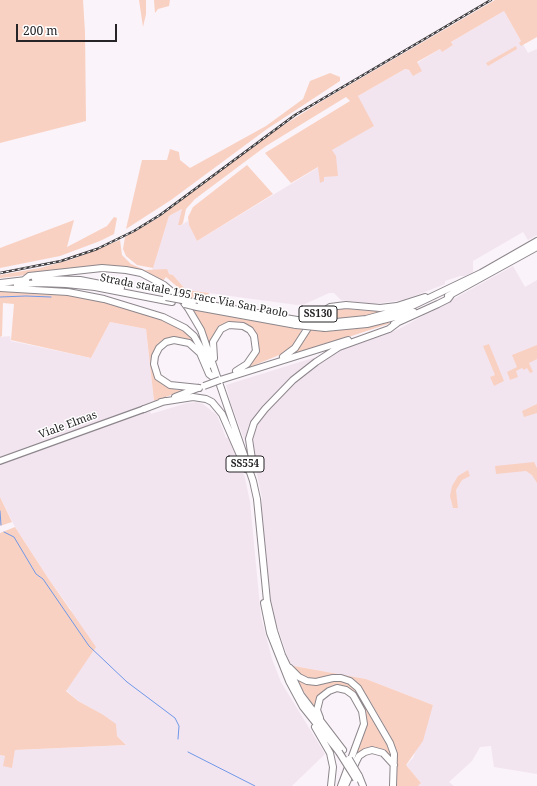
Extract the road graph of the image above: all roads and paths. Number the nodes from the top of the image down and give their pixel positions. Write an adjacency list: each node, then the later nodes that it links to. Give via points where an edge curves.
1 (537, 241): 6 (highway, SS130)
2 (537, 247): 6 (highway, SS130)
3 (24, 280): 4 (highway, Strada statale 195 racc Via San Paolo); 7 (highway, Strada statale 195 racc Via San Paolo, bridge, via 80,280); 9 (highway, via 29,276 102,268 141,273 164,285 182,300 200,330)
4 (0, 282)
5 (0, 288): 7 (highway, Strada statale 195 racc Via San Paolo, bridge, via 38,283 95,287); 9 (highway, via 68,292 104,299 163,317 189,332)
6 (449, 293): 7 (highway, Strada statale 195 racc Via San Paolo, bridge, via 390,314 366,319 326,326); 8 (highway, SS130, via 448,299); 11 (highway, SS130, via 387,307 330,307 315,317 295,348)
7 (296, 323)
8 (397, 323): 10 (highway, SS130); 21 (highway, via 348,343 316,362 293,380 259,416 249,439 249,450 258,487)
9 (206, 352): 12 (highway, SS554); 15 (highway, SS554)
10 (289, 358): 11 (highway, SS130); 13 (highway, via 246,376)
11 (277, 361): 13 (highway, SS130)
12 (214, 369): 14 (highway, via 216,365 212,350 216,336 228,325 243,326 254,336 256,351 247,364); 21 (highway, SS554, via 249,464)
13 (240, 374): 14 (highway, SS130)
14 (230, 375): 16 (highway, bridge)
15 (213, 377): 16 (highway, via 209,374 200,353 189,342 166,342 155,356 154,364 158,377 170,385); 20 (highway, SS554)
16 (201, 387): 17 (highway)
17 (161, 402): 18 (highway); 20 (highway, via 193,397 212,402 222,414)
18 (144, 409): 19 (main road, Viale Elmas)
19 (0, 461)
20 (246, 469): 23 (highway, SS554, via 253,495 267,622 276,652)
21 (257, 499): 22 (highway, SS554, via 267,601)
22 (282, 655): 24 (highway, SS554, via 301,695); 26 (highway, via 299,678 316,682 341,678 358,688 385,731 394,754)
23 (303, 707): 25 (highway, SS554); 28 (highway, via 330,753 333,767)
24 (322, 723): 25 (highway, SS554); 29 (highway, via 317,710 318,704 320,698 328,691 337,688 346,690 358,701 364,724)
25 (341, 751): 27 (highway, SS554, bridge)
26 (394, 765): 30 (highway, via 383,753 372,750 365,752 359,756); 33 (highway)
27 (358, 778): 31 (highway, SS554); 32 (highway, SS554)
28 (331, 786)
29 (341, 786)
30 (345, 786)
31 (359, 786)
32 (363, 786)
33 (393, 786)

